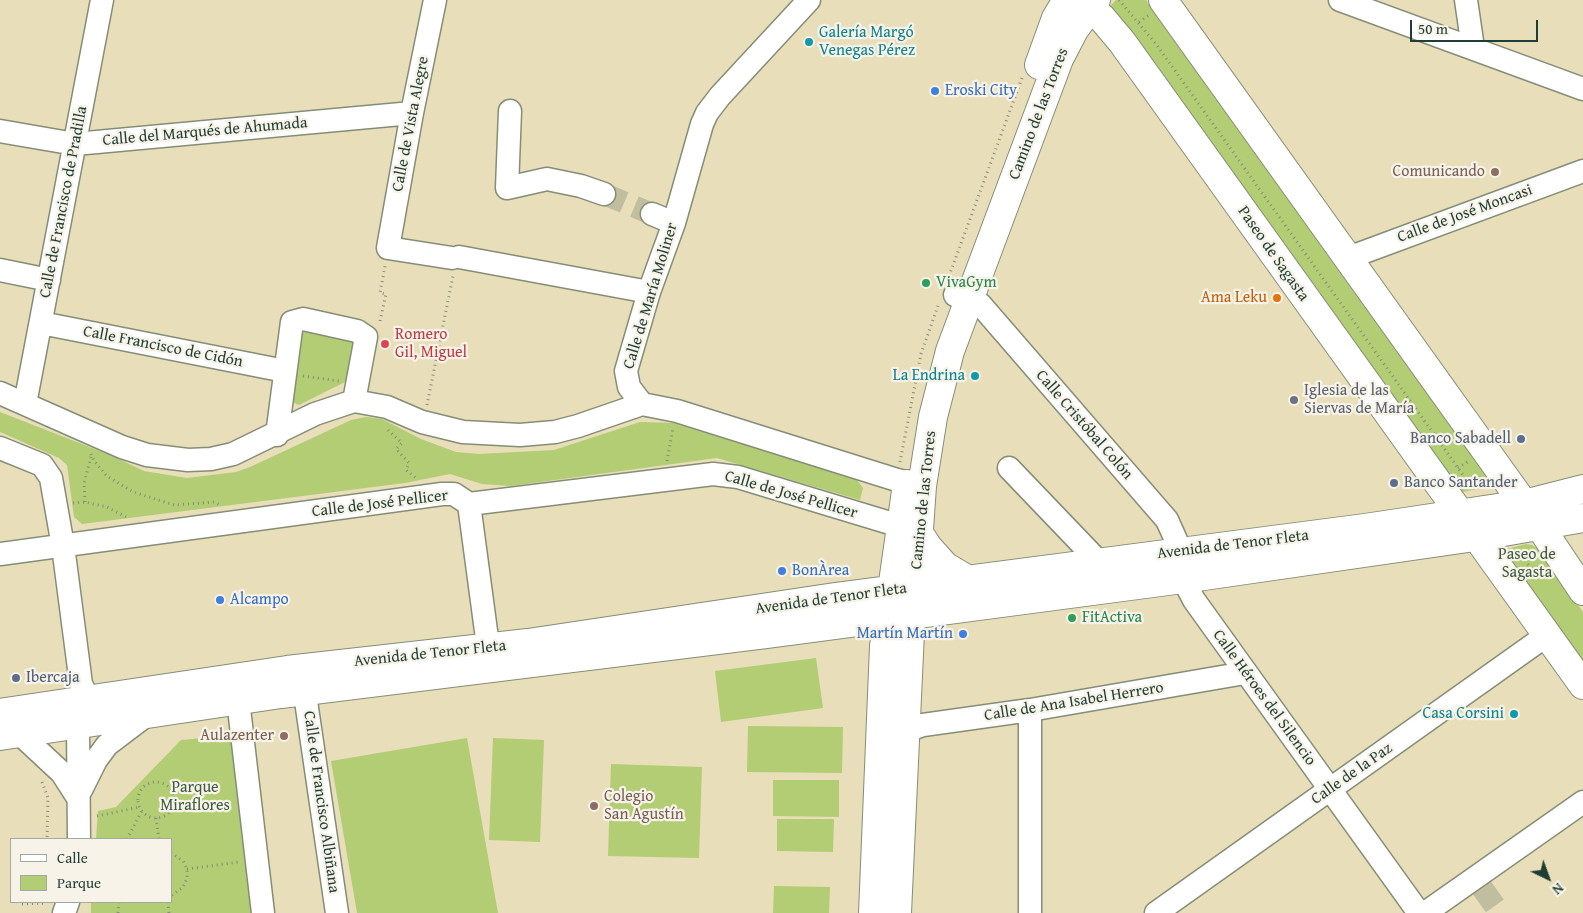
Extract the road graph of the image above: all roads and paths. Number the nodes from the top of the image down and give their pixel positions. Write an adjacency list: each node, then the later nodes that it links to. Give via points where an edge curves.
1 (102, 0): 14 (street, Calle de Francisco de Pradilla)
2 (435, 0): 12 (street, Calle de Vista Alegre)
3 (809, 0): 18 (street, Calle de María Moliner, via 707,113)
4 (1119, 0): 46 (path, Paseo de Sagasta, via 1156,44)
5 (1164, 0): 20 (main road)
6 (1340, 0): 9 (street)
7 (1466, 0): 9 (street)
8 (1083, 2): 25 (main road, Camino de las Torres, via 1056,18); 51 (main road, Paseo de Sagasta, via 1122,42)
9 (1473, 48): 10 (street)
10 (1583, 89)
11 (510, 112): 16 (street, via 507,188 546,179)
12 (412, 113): 14 (street, Calle del Marqués de Ahumada); 19 (street, Calle de Vista Alegre)
13 (0, 130): 14 (street, Calle del Marqués de Ahumada)
14 (75, 144): 22 (street, Calle de Francisco de Pradilla)
15 (1583, 171): 20 (street, Calle de José Moncasi)
16 (604, 194)
17 (652, 214): 18 (street)
18 (674, 223): 24 (street, Calle de María Moliner)
19 (388, 248): 24 (street); 26 (path, via 380,293 386,294)
20 (1348, 258): 52 (main road)
21 (0, 270): 22 (street)
22 (49, 280): 27 (street, Calle de Francisco de Pradilla)
23 (451, 283): 34 (path)
24 (649, 292): 33 (street, Calle de María Moliner, via 626,371 629,387)
25 (963, 295): 44 (main road, Camino de las Torres, via 927,382); 59 (street, Calle Cristóbal Colón, via 980,304 1167,520)
26 (380, 321)
27 (41, 323): 28 (street, Calle Francisco de Cidón); 32 (street, Calle de Francisco de Pradilla)
28 (293, 373): 29 (path); 31 (street, via 292,322 303,319 363,333 366,337); 37 (street)
29 (342, 381)
30 (0, 393): 32 (street)
31 (354, 401): 34 (street, via 387,406); 37 (street, via 315,414)
32 (25, 404): 37 (street, via 122,447 162,458 211,459 233,454)
33 (642, 404): 34 (street, via 555,432 520,435 463,432); 44 (street, via 677,411)
34 (422, 422)
35 (387, 429): 43 (path, via 402,443 396,450 409,462 406,470)
36 (672, 431): 41 (path)
37 (277, 435)
38 (90, 446): 40 (path)
39 (0, 448): 57 (street, via 42,465 50,473)
40 (91, 456): 47 (path, via 84,483); 50 (path, via 106,476 133,492 174,505 214,502 221,506)
41 (667, 458)
42 (1009, 468): 61 (street)
43 (417, 479)
44 (915, 484): 55 (main road, Camino de las Torres)
45 (1583, 489): 52 (main road)
46 (1474, 490)
47 (85, 502): 48 (path); 54 (path, via 118,511)
48 (70, 503)
49 (469, 504): 55 (street, Calle de José Pellicer, via 713,474 738,477); 57 (street, Calle de José Pellicer, via 454,494 442,494); 71 (street)
50 (221, 510)
51 (1459, 514): 52 (main road, Avenida de Tenor Fleta); 56 (main road, Paseo de Sagasta); 59 (main road, Avenida de Tenor Fleta)
52 (1531, 515): 53 (main road); 56 (main road, Avenida de Tenor Fleta); 67 (main road)
53 (1583, 518)
54 (129, 521)
55 (910, 530): 66 (main road, via 944,566); 68 (main road, Camino de las Torres)
56 (1475, 537): 65 (main road, Avenida de Tenor Fleta); 70 (main road, Paseo de Sagasta)
57 (63, 546): 60 (street, Calle de José Pellicer); 76 (street, via 82,684)
58 (1516, 547): 63 (path)
59 (1179, 552): 61 (main road, Avenida de Tenor Fleta); 65 (street, Calle Cristóbal Colón)
60 (0, 554)
61 (1100, 563): 66 (main road, Avenida de Tenor Fleta)
62 (1540, 567): 63 (path)
63 (1533, 571): 64 (path)
64 (1528, 574)
65 (1183, 579): 69 (main road, Avenida de Tenor Fleta); 73 (street, Calle Héroes del Silencio)
66 (970, 581): 68 (main road, Avenida de Tenor Fleta)
67 (1580, 584)
68 (903, 589): 69 (main road, Camino de las Torres); 71 (main road, Avenida de Tenor Fleta)
69 (900, 616): 71 (main road, Avenida de Tenor Fleta); 83 (main road, Camino de las Torres); 101 (main road, Camino de las Torres)
70 (1547, 635): 74 (main road, Paseo de Sagasta); 85 (street, Calle de la Paz)
71 (494, 657): 72 (main road, Avenida de Tenor Fleta); 75 (main road, Avenida de Tenor Fleta)
72 (287, 670): 75 (street); 76 (main road, Avenida de Tenor Fleta)
73 (1245, 673): 78 (street, Calle de Ana Isabel Herrero); 85 (street, Calle Héroes del Silencio)
74 (1583, 685)
75 (304, 691): 77 (main road, Avenida de Tenor Fleta); 100 (street, Calle de Francisco Albiñana)
76 (89, 700): 80 (main road, Avenida de Tenor Fleta); 81 (street, via 81,709)
77 (238, 700): 79 (main road, Avenida de Tenor Fleta); 94 (street)
78 (1030, 710): 83 (street, Calle de Ana Isabel Herrero, via 923,725); 103 (street)
79 (150, 712): 81 (main road, Avenida de Tenor Fleta); 89 (street, via 107,745 88,773)
80 (0, 713)
81 (78, 725): 82 (main road, Avenida de Tenor Fleta); 89 (street)
82 (10, 734): 89 (street, via 62,773)
83 (905, 735): 102 (main road, Camino de las Torres)
84 (38, 775): 90 (path, via 48,798)
85 (1329, 790): 104 (street, Calle de la Paz); 105 (street, Calle Héroes del Silencio)
86 (1583, 802): 106 (street, via 1478,883)
87 (141, 809): 88 (path); 88 (path, via 139,793 145,786 159,782 166,785 174,798 173,805 163,816); 89 (path); 91 (path)
88 (156, 818): 92 (path)
89 (79, 819)
90 (47, 838)
91 (127, 838)
92 (159, 838)
93 (172, 854): 95 (path, via 183,861)
94 (257, 859): 95 (path); 99 (street)
95 (187, 869): 96 (path, via 183,887)
96 (172, 895)
97 (37, 903): 98 (path)
98 (22, 904)
99 (263, 913)
100 (337, 913)
101 (872, 913)
102 (897, 913)
103 (1030, 913)
104 (1156, 913)
105 (1419, 913)
106 (1425, 913)

